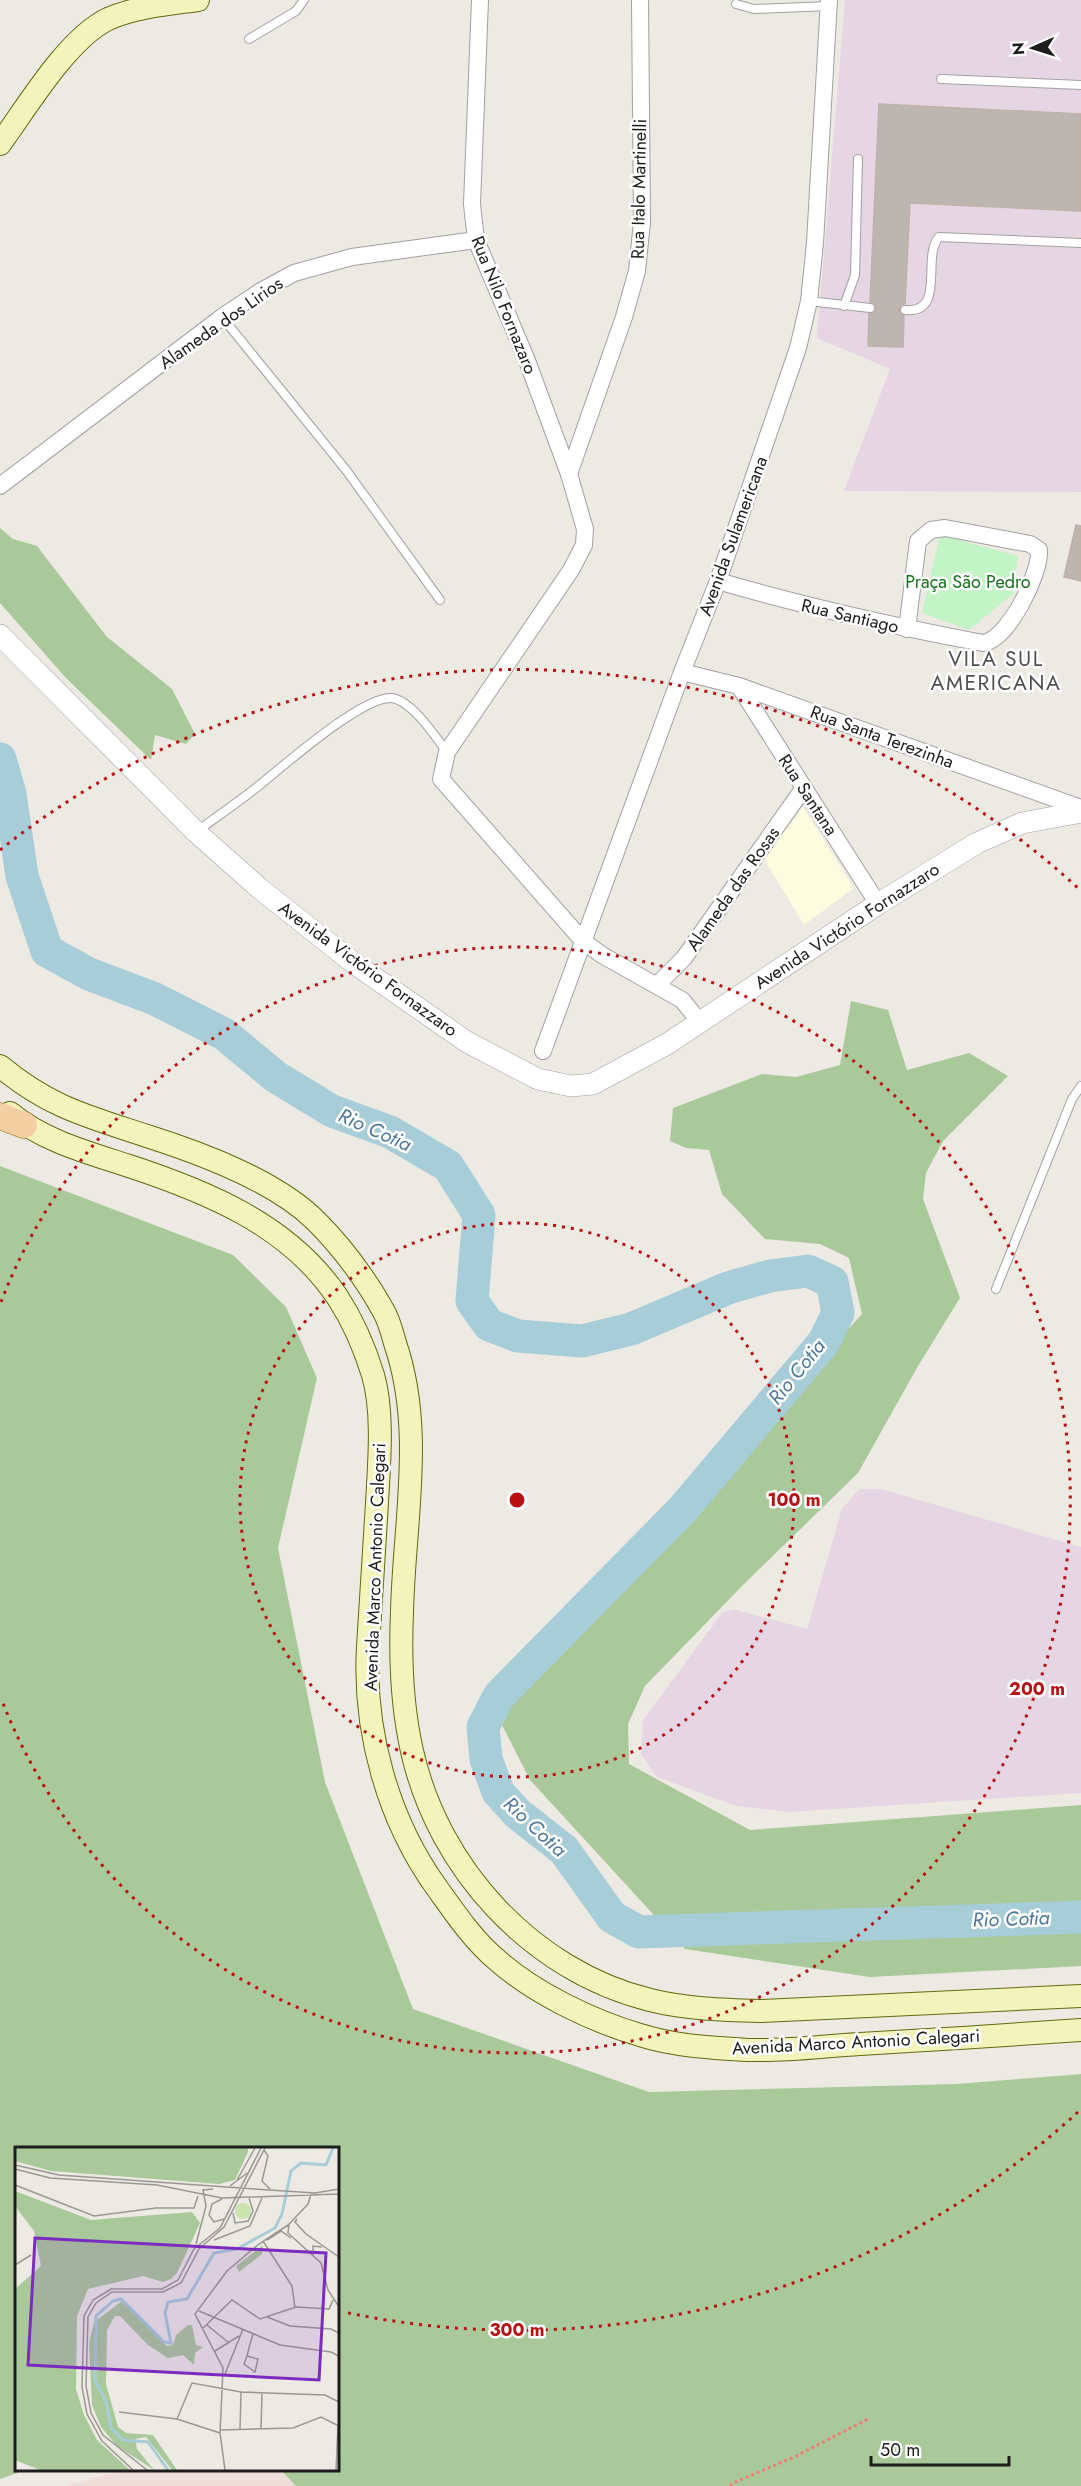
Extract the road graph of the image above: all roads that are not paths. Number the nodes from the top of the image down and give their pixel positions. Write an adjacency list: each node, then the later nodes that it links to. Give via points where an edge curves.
1 (198, 0): 10 (main road, via 152,7 108,20 64,56)
2 (304, 0): 7 (lane, via 296,11)
3 (480, 0): 14 (street, Rua Nilo Fornazaro, via 472,204)
4 (640, 0): 21 (street, Rua Italo Martinelli, via 642,222 637,271)
5 (829, 3): 6 (lane, via 754,9); 16 (street, Avenida Sulamericana)
6 (736, 4)
7 (249, 39)
8 (941, 79): 9 (lane)
9 (1081, 85)
10 (28, 106): 11 (main road); 12 (main road)
11 (0, 120)
12 (0, 144)
13 (858, 159): 17 (lane, via 855,275)
14 (476, 240): 20 (street, Alameda dos Lirios, via 387,251 294,273); 21 (street, Rua Nilo Fornazaro)
15 (1081, 243): 19 (lane, via 939,237 933,244 930,296 923,306)
16 (809, 301): 17 (lane); 23 (street, Avenida Sulamericana, via 798,348)
17 (844, 306): 18 (lane)
18 (870, 308)
19 (905, 310)
20 (222, 317): 22 (street, Alameda dos Lirios); 24 (lane, via 346,470)
21 (569, 474): 29 (street, Rua Nilo Fornazaro, via 585,529 584,545)
22 (0, 486)
23 (718, 580): 25 (street, Rua Santiago, via 808,607); 27 (street, Avenida Sulamericana)
24 (440, 600)
25 (907, 629): 25 (street, Rua Santiago, via 918,541 931,530 945,528 1030,544 1039,550 1040,559 1024,600 992,641 983,643)
26 (0, 635): 32 (street, Avenida Victório Fornazzaro)
27 (682, 672): 28 (street, Rua Santa Terezinha); 34 (street, Avenida Sulamericana)
28 (739, 686): 30 (street, Rua Santana); 31 (street, Rua Santa Terezinha)
29 (447, 752): 32 (lane, via 406,702 391,698 374,702 321,734); 34 (street, via 441,779)
30 (804, 789): 33 (street, Rua Santana); 35 (street, Alameda das Rosas, via 684,958)
31 (1081, 810): 33 (street, Avenida Victório Fornazzaro, via 1022,823 977,843)
32 (196, 832): 36 (street, Avenida Victório Fornazzaro, via 355,964 467,1042 538,1079 571,1086 593,1084)
33 (878, 904): 36 (street, Avenida Victório Fornazzaro)
34 (583, 941): 35 (street); 37 (street, Avenida Sulamericana)
35 (657, 986): 36 (street, via 682,1000)
36 (700, 1022)
37 (543, 1051)
38 (0, 1066): 44 (main road, Avenida Marco Antonio Calegari, via 22,1085 54,1103 87,1118 190,1150 246,1174 289,1200 315,1220 356,1268 386,1314 404,1368 411,1427 402,1612 403,1685 412,1751 428,1802 453,1855 521,1933 570,1968 610,1987 650,2000 710,2010)
39 (1081, 1086): 43 (lane, via 1072,1099)
40 (0, 1104): 42 (main road, Avenida Marco Antonio Calegari)
41 (0, 1116): 42 (main road)
42 (24, 1125): 45 (main road, Avenida Marco Antonio Calegari, via 252,1217 297,1248 337,1296 374,1378 381,1442 367,1670 380,1769 421,1866 462,1923 497,1961 543,1993 590,2016 640,2036 694,2046 754,2050)
43 (996, 1289)
44 (1081, 1996)
45 (1081, 2030)

